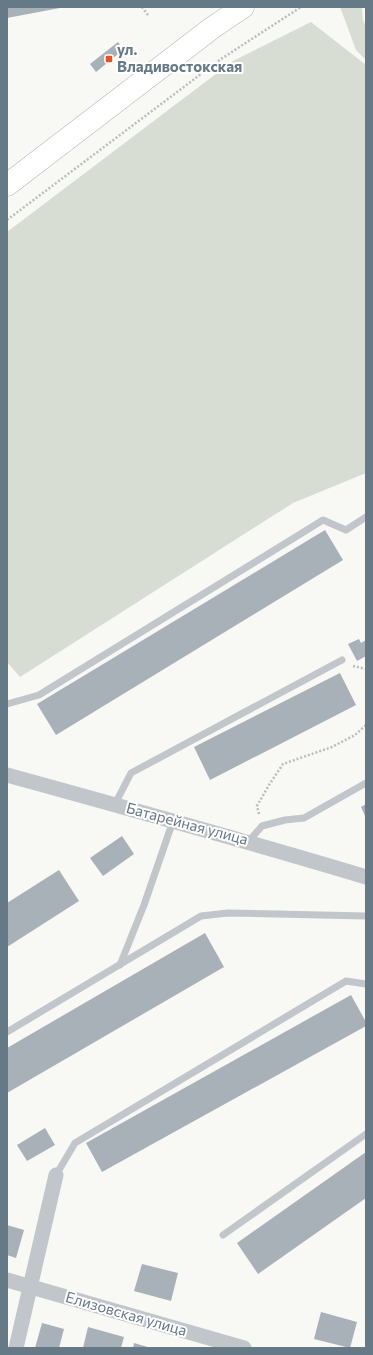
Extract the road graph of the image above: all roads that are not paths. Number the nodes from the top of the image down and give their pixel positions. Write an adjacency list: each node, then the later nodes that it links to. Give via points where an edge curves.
1 (243, 7): 2 (main road)
2 (7, 185)
3 (366, 517): 5 (lane, via 346,530 323,520 39,695)
4 (342, 660): 8 (lane, via 131,773)
5 (7, 704)
6 (7, 775): 8 (street, Батарейная улица)
7 (366, 783): 10 (lane, via 304,818 262,826)
8 (115, 804): 9 (street, Батарейная улица)
9 (173, 822): 10 (street, Батарейная улица); 13 (lane)
10 (249, 841): 11 (street, Батарейная улица)
11 (366, 877)
12 (366, 916): 13 (lane, via 228,913 201,916)
13 (120, 965): 15 (lane)
14 (366, 984): 17 (lane, via 346,981 75,1143)
15 (7, 1032)
16 (366, 1134): 18 (lane)
17 (56, 1175): 20 (street)
18 (223, 1235)
19 (7, 1280): 20 (street, Елизовская улица)
20 (31, 1286): 21 (street); 22 (street, Елизовская улица)
21 (16, 1348)
22 (244, 1348)

